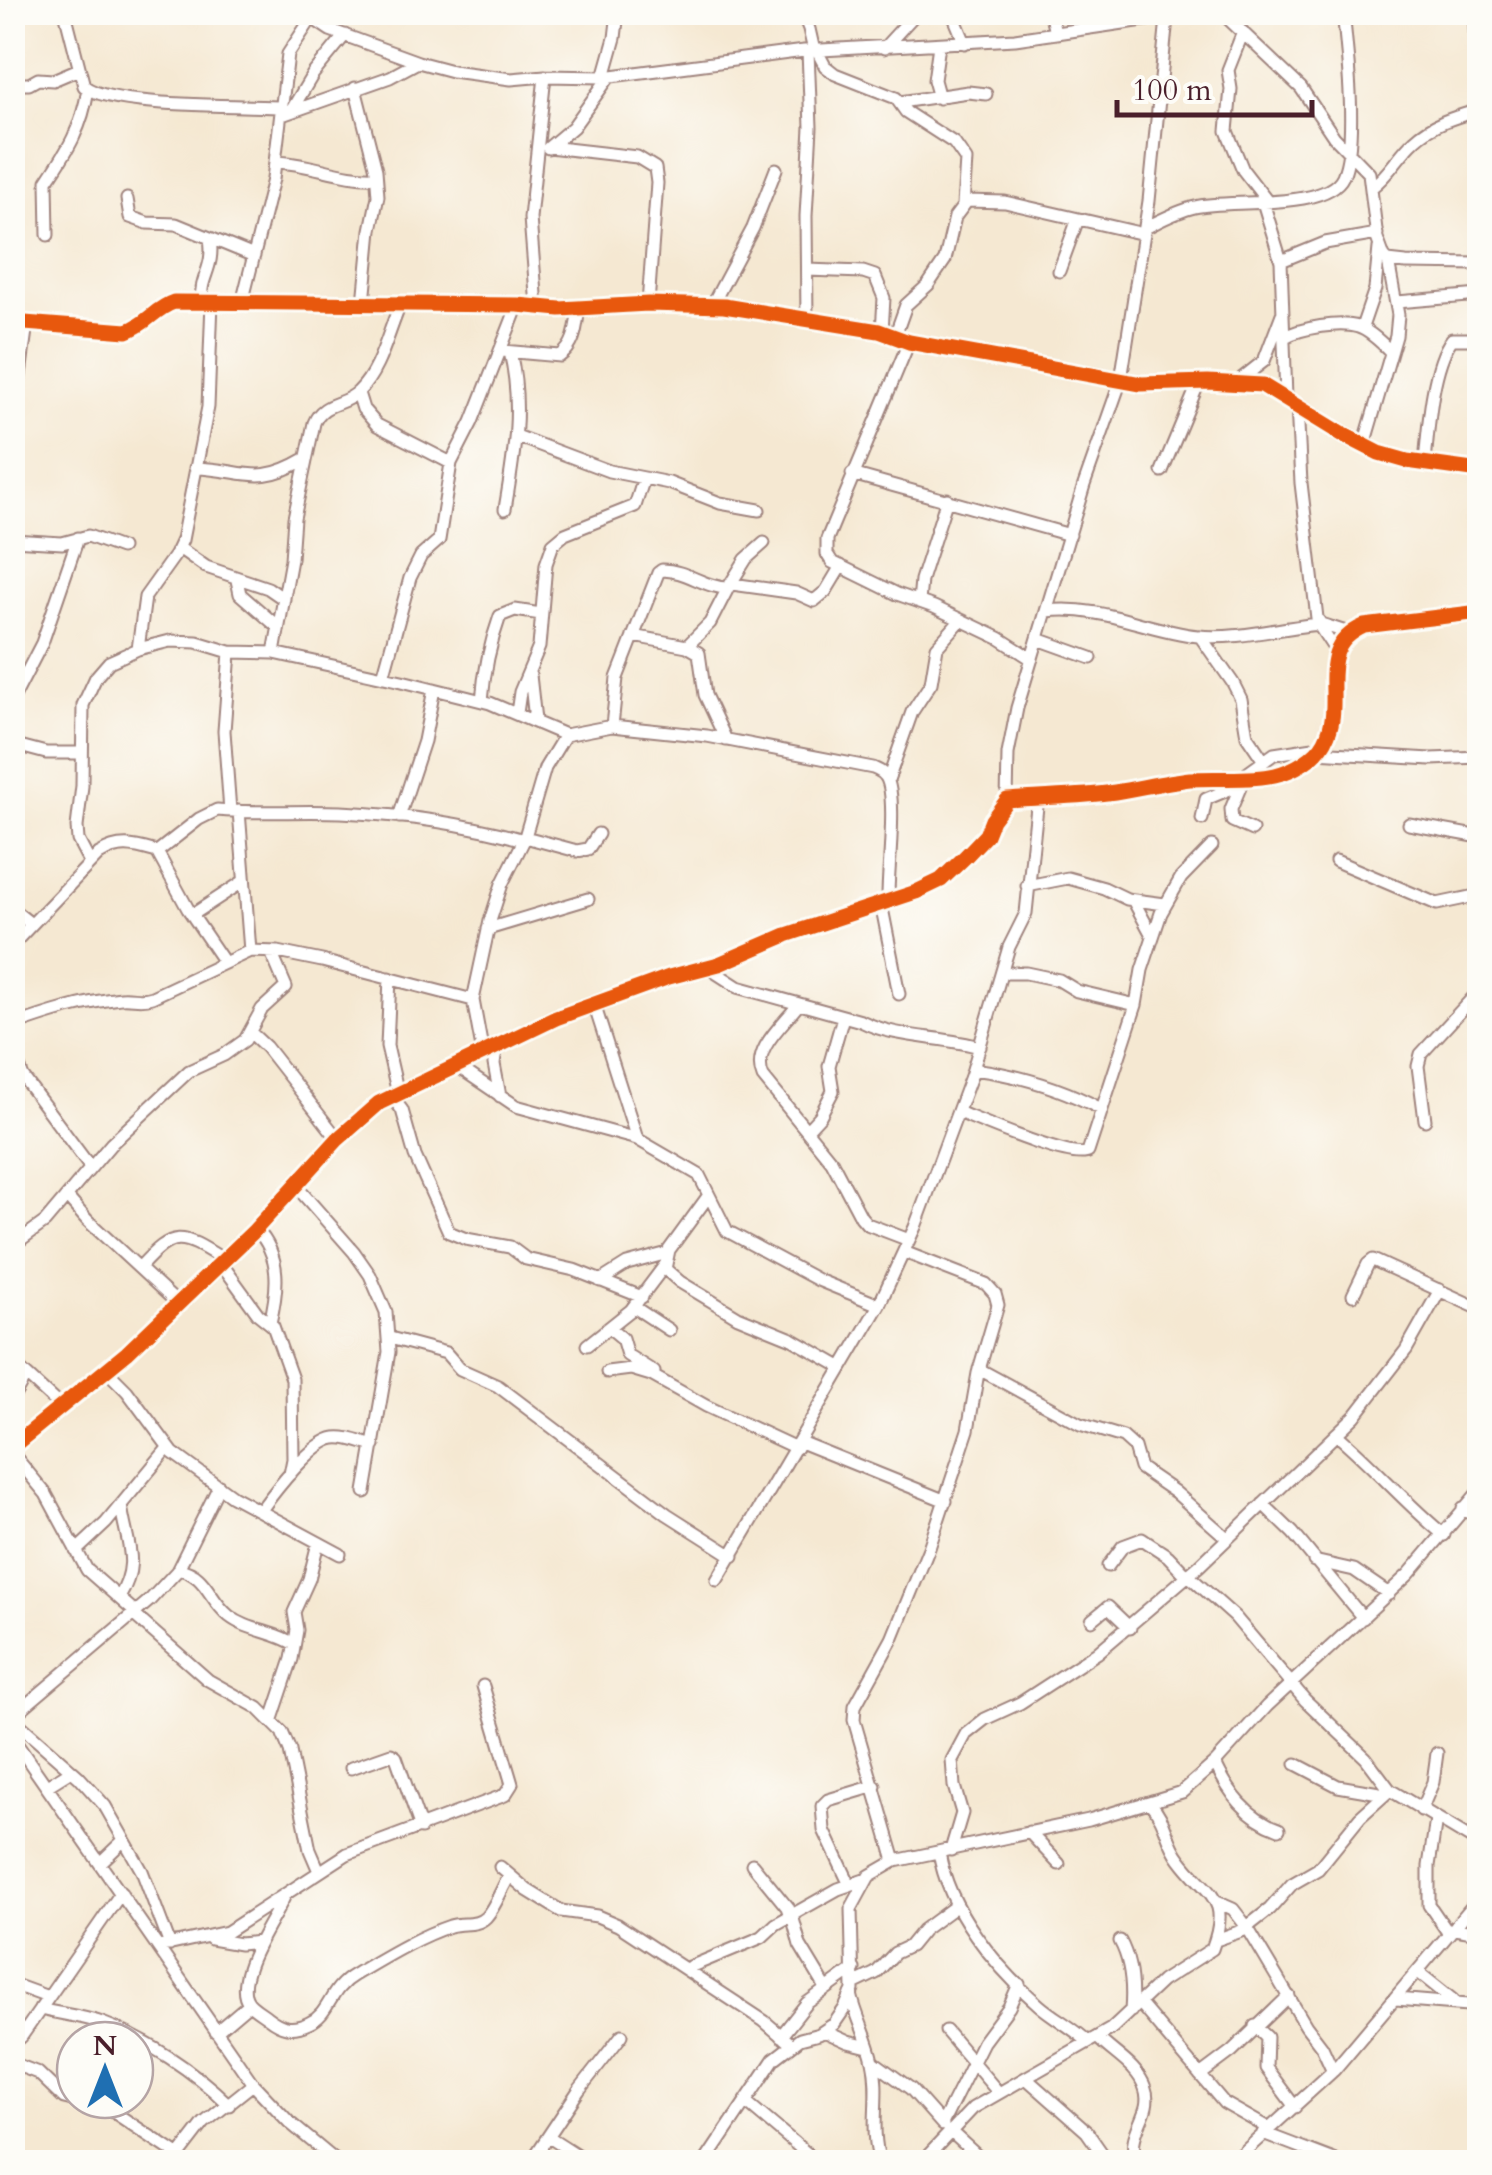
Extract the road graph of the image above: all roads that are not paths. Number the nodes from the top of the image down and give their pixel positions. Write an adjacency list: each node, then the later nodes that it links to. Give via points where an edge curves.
1 (65, 12): 21 (street)
2 (802, 12): 19 (street)
3 (917, 12): 18 (street)
4 (952, 12): 16 (street)
5 (1050, 12): 14 (street)
6 (1343, 12): 33 (street)
7 (1474, 12): 31 (street)
8 (1223, 13): 12 (street); 13 (street)
9 (618, 14): 23 (street)
10 (307, 15): 15 (street); 30 (street, via 290,48)
11 (1143, 16): 12 (street); 14 (street)
12 (1165, 16): 43 (street)
13 (1243, 32): 33 (street, via 1301,88); 40 (street, via 1228,70 1226,132)
14 (1055, 33): 16 (street)
15 (345, 35): 20 (street); 30 (street)
16 (965, 43): 17 (street)
17 (938, 45): 18 (street); 28 (street)
18 (884, 48): 19 (street)
19 (813, 51): 23 (street); 29 (street, via 836,74); 51 (street)
20 (418, 62): 22 (street, via 511,79); 25 (street)
21 (79, 69): 24 (street); 26 (street)
22 (545, 76): 23 (street); 34 (street)
23 (606, 77): 32 (street, via 573,127)
24 (12, 84)
25 (356, 88): 30 (street); 37 (street)
26 (88, 90): 30 (street); 44 (street, via 83,118 47,181)
27 (986, 94): 28 (street)
28 (939, 98): 29 (street)
29 (900, 102): 41 (street, via 962,152)
30 (285, 111): 35 (street)
31 (1479, 113): 38 (street, via 1442,122 1414,140)
32 (549, 147): 34 (street); 59 (street, via 637,157 655,168)
33 (1348, 149): 38 (street); 40 (street, via 1343,177 1327,192)
34 (536, 156): 62 (street, via 530,237)
35 (276, 162): 37 (street); 47 (street)
36 (776, 169): 60 (street)
37 (376, 177): 57 (street)
38 (1372, 186): 46 (street)
39 (127, 199): 45 (street, via 136,222 176,224)
40 (1265, 202): 43 (street, via 1198,206); 48 (street)
41 (963, 205): 42 (street, via 991,199); 69 (street, via 944,260)
42 (1078, 219): 43 (street); 52 (street)
43 (1144, 231): 75 (street)
44 (48, 236)
45 (210, 238): 47 (street); 54 (street, via 212,263 201,286)
46 (1378, 239): 48 (street, via 1325,243); 49 (street); 68 (street)
47 (254, 256): 56 (street)
48 (1281, 261): 64 (street)
49 (1388, 261): 50 (street); 55 (street)
50 (1480, 264)
51 (806, 270): 65 (street); 69 (street, via 875,276)
52 (1059, 271)
53 (1480, 295): 55 (street)
54 (207, 301): 56 (street); 67 (street, via 174,302 127,331); 86 (street, via 208,406)
55 (1396, 302): 74 (street)
56 (242, 303): 57 (street)
57 (364, 303): 58 (street)
58 (401, 303): 61 (street); 78 (street)
59 (648, 304): 60 (street); 63 (street)
60 (712, 305): 65 (street)
61 (518, 306): 62 (street); 73 (street)
62 (537, 307): 63 (street)
63 (579, 308): 73 (street, via 574,338 560,356)
64 (1283, 311): 70 (street); 77 (street, via 1264,361)
65 (807, 320): 69 (street)
66 (12, 322): 67 (street)
67 (27, 324): 80 (street)
68 (1362, 328): 70 (street, via 1306,327); 74 (street)
69 (888, 334): 72 (street)
70 (1285, 337): 79 (street)
71 (1480, 339): 84 (street, via 1452,339 1445,348)
72 (909, 342): 75 (street); 89 (street)
73 (505, 351): 81 (street, via 516,377); 85 (street)
74 (1392, 352): 82 (street)
75 (1122, 380): 76 (street); 96 (street)
76 (1199, 382): 77 (street); 87 (street)
77 (1236, 382): 79 (street, via 1262,385)
78 (358, 393): 83 (street, via 318,413); 85 (street, via 377,425)
79 (1292, 401): 82 (street); 111 (street)
80 (12, 434)
81 (516, 436): 92 (street); 94 (street)
82 (1364, 445): 84 (street)
83 (305, 458): 90 (street); 91 (street)
84 (1425, 462): 88 (street)
85 (451, 463): 125 (street, via 438,540 410,578)
86 (195, 468): 90 (street); 101 (street)
87 (1162, 471)
88 (1480, 471)
89 (852, 474): 93 (street); 102 (street, via 827,539 827,554)
90 (271, 475): 91 (street)
91 (301, 478): 105 (street)
92 (644, 478): 95 (street); 109 (street, via 635,506 553,544)
93 (947, 499): 96 (street); 106 (street)
94 (505, 509)
95 (759, 510)
96 (1070, 535): 107 (street)
97 (78, 538): 98 (street, via 62,544); 100 (street); 128 (street, via 42,642)
98 (12, 540)
99 (764, 543): 104 (street)
100 (121, 548)
101 (178, 548): 103 (street); 118 (street, via 145,597)
102 (840, 566): 104 (street, via 814,601 796,592); 106 (street)
103 (237, 580): 105 (street); 112 (street, via 240,594)
104 (730, 586): 114 (street, via 662,570); 117 (street, via 710,623)
105 (284, 599): 112 (street)
106 (919, 602): 110 (street)
107 (1047, 611): 115 (street, via 1099,611); 116 (street)
108 (1480, 612): 113 (street)
109 (541, 614): 124 (street); 127 (street, via 516,610 500,616 484,662)
110 (961, 620): 122 (street); 139 (street, via 937,647 931,683 912,712)
111 (1319, 624): 113 (street); 115 (street); 119 (street)
112 (278, 627): 121 (street)
113 (1349, 633): 119 (street)
114 (633, 636): 117 (street); 131 (street, via 617,678)
115 (1200, 636): 138 (street, via 1234,683 1247,736)
116 (1038, 639): 122 (street); 123 (street)
117 (687, 646): 133 (street, via 699,652 705,695)
118 (138, 649): 120 (street, via 181,640); 136 (street, via 109,662 96,677 84,705)
119 (1335, 650): 135 (street, via 1327,738)
120 (230, 652): 121 (street); 145 (street, via 224,731)
121 (274, 653): 125 (street)
122 (1032, 658): 143 (street, via 1010,736)
123 (1091, 658)
124 (530, 671): 129 (street); 130 (street)
125 (383, 677): 126 (street)
126 (434, 689): 127 (street); 146 (street)
127 (482, 701): 129 (street)
128 (12, 702)
129 (517, 713): 130 (street)
130 (535, 720): 132 (street)
131 (612, 726): 132 (street); 133 (street)
132 (564, 734): 152 (street, via 545,768)
133 (726, 740): 139 (street, via 873,768)
134 (12, 744): 136 (street)
135 (1318, 750): 137 (street); 138 (street); 141 (street, via 1294,768)
136 (81, 754): 156 (street, via 78,840)
137 (1479, 759)
138 (1264, 761): 141 (street)
139 (888, 780): 162 (street)
140 (1189, 780): 141 (street); 142 (street); 144 (street)
141 (1242, 780): 144 (street); 149 (street, via 1230,814)
142 (1038, 797): 143 (street); 158 (street)
143 (1007, 800): 162 (street, via 986,835 941,880)
144 (1203, 802): 147 (street)
145 (234, 811): 146 (street); 154 (street, via 199,819); 157 (street)
146 (398, 817): 152 (street)
147 (1202, 819)
148 (1410, 824): 151 (street)
149 (1252, 830)
150 (598, 834): 152 (street, via 588,849 577,851)
151 (1480, 837)
152 (524, 839): 167 (street)
153 (1212, 846): 163 (street)
154 (157, 852): 156 (street, via 122,844); 165 (street)
155 (1336, 861): 159 (street, via 1437,904)
156 (90, 863): 166 (street)
157 (244, 881): 165 (street); 170 (street)
158 (1028, 886): 161 (street, via 1068,878); 174 (street, via 1026,913)
159 (1480, 894)
160 (588, 899): 167 (street)
161 (1134, 900): 163 (street); 168 (street)
162 (884, 902): 173 (street); 177 (street)
163 (1165, 904): 168 (street)
164 (12, 908): 166 (street)
165 (192, 915): 172 (street)
166 (31, 924): 169 (street)
167 (488, 929): 178 (street)
168 (1153, 937): 181 (street)
169 (12, 945)
170 (250, 951): 171 (street); 172 (street)
171 (271, 952): 175 (street); 184 (street, via 286,987)
172 (224, 962): 183 (street, via 141,1001 58,1008)
173 (707, 967): 179 (street); 180 (street, via 738,987)
174 (1002, 973): 181 (street, via 1059,980); 185 (street)
175 (390, 978): 178 (street); 191 (street, via 387,1046)
176 (1480, 990): 195 (street, via 1421,1054)
177 (899, 994)
178 (473, 1000): 188 (street)
179 (594, 1004): 186 (street); 198 (street)
180 (798, 1005): 182 (street); 196 (street, via 764,1048 759,1068)
181 (1136, 1005): 193 (street)
182 (843, 1017): 185 (street, via 888,1032); 196 (street, via 829,1066 833,1091)
183 (12, 1026)
184 (250, 1032): 197 (street); 199 (street, via 224,1055 188,1072)
185 (980, 1047): 190 (street)
186 (496, 1048): 188 (street); 192 (street)
187 (12, 1049): 199 (street, via 23,1076)
188 (483, 1054): 189 (street)
189 (457, 1066): 191 (street); 192 (street)
190 (973, 1069): 193 (street, via 1062,1090); 194 (street)
191 (395, 1096): 197 (street); 210 (street, via 450,1232)
192 (500, 1096): 198 (street, via 545,1116)
193 (1101, 1109): 194 (street, via 1083,1156)
194 (958, 1112): 205 (street)
195 (1425, 1120)
196 (808, 1130): 205 (street, via 868,1224)
197 (338, 1139): 200 (street)
198 (637, 1139): 201 (street, via 699,1176)
199 (90, 1167): 202 (street)
200 (296, 1186): 203 (street); 221 (street, via 370,1275)
201 (709, 1195): 207 (street); 216 (street, via 719,1220 737,1237)
202 (67, 1197): 204 (street); 209 (street)
203 (256, 1229): 208 (street); 218 (street, via 276,1262)
204 (12, 1246)
205 (906, 1246): 216 (street); 226 (street, via 996,1294)
206 (12, 1258): 211 (street)
207 (666, 1259): 210 (street, via 627,1264); 214 (street); 225 (street, via 670,1274 738,1317)
208 (222, 1261): 209 (street, via 184,1236 170,1238); 215 (street); 218 (street)
209 (140, 1267): 215 (street)
210 (600, 1281): 214 (street)
211 (12, 1284)
212 (1440, 1290): 213 (street, via 1373,1260); 217 (street); 233 (street, via 1406,1350)
213 (1353, 1295)
214 (638, 1302): 219 (street); 220 (street)
215 (177, 1303): 227 (street)
216 (878, 1305): 225 (street)
217 (1480, 1309)
218 (270, 1323): 239 (street, via 294,1394)
219 (610, 1328): 223 (street); 230 (street, via 627,1355)
220 (670, 1330)
221 (390, 1338): 236 (street); 254 (street, via 446,1353 460,1369 498,1386)
222 (1480, 1338): 234 (street, via 1470,1379)
223 (587, 1345)
224 (12, 1362): 229 (street)
225 (841, 1367): 235 (street)
226 (979, 1369): 243 (street); 250 (street, via 1080,1424 1123,1437 1140,1468)
227 (106, 1370): 232 (street); 237 (street)
228 (608, 1372): 230 (street, via 631,1369)
229 (26, 1375): 231 (street); 232 (street)
230 (664, 1381): 235 (street)
231 (12, 1398)
232 (61, 1406): 238 (street)
233 (1336, 1434): 244 (street); 249 (street)
234 (1480, 1440)
235 (798, 1445): 243 (street); 254 (street)
236 (374, 1446): 239 (street, via 332,1438); 242 (street)
237 (168, 1448): 240 (street); 245 (street)
238 (12, 1450): 252 (street)
239 (290, 1474): 247 (street)
240 (219, 1486): 247 (street); 257 (street)
241 (1480, 1490): 246 (street)
242 (365, 1492)
243 (946, 1500): 278 (street, via 892,1639 855,1706)
244 (1263, 1504): 250 (street); 255 (street)
245 (121, 1506): 252 (street); 261 (street, via 132,1568)
246 (1463, 1508): 248 (street); 249 (street)
247 (260, 1510): 251 (street)
248 (1480, 1520)
249 (1444, 1535): 260 (street)
250 (1227, 1538): 258 (street)
251 (318, 1544): 253 (street); 266 (street, via 294,1612)
252 (76, 1550): 261 (street)
253 (340, 1554)
254 (733, 1556): 259 (street)
255 (1314, 1561): 260 (street, via 1354,1570); 263 (street)
256 (1108, 1566): 258 (street, via 1123,1546 1142,1539)
257 (178, 1570): 262 (street); 266 (street, via 204,1581 231,1618)
258 (1187, 1576): 265 (street); 267 (street, via 1235,1617)
259 (718, 1580)
260 (1389, 1594): 263 (street)
261 (118, 1598): 262 (street)
262 (134, 1613): 269 (street); 270 (street, via 208,1680)
263 (1363, 1618): 267 (street)
264 (1092, 1620): 265 (street, via 1108,1607)
265 (1130, 1628): 288 (street, via 1065,1676 966,1734 952,1760 962,1813)
266 (294, 1644): 270 (street)
267 (1292, 1685): 273 (street); 279 (street, via 1366,1758)
268 (483, 1686): 283 (street, via 511,1790)
269 (12, 1717): 276 (street)
270 (272, 1719): 293 (street, via 290,1750)
271 (12, 1737): 277 (street)
272 (1438, 1753): 281 (street)
273 (1215, 1763): 280 (street, via 1182,1792); 284 (street, via 1241,1804)
274 (1296, 1764): 279 (street, via 1338,1786)
275 (351, 1768): 283 (street, via 396,1757)
276 (71, 1770): 277 (street); 286 (street, via 105,1806)
277 (47, 1786): 290 (street)
278 (874, 1786): 289 (street); 295 (street, via 822,1806 824,1830)
279 (1387, 1792): 281 (street); 302 (street, via 1318,1869 1292,1884)
280 (1150, 1803): 285 (street); 299 (street, via 1180,1860)
281 (1421, 1810): 282 (street)
282 (1436, 1820): 287 (street); 303 (street, via 1430,1906)
283 (421, 1828): 293 (street)
284 (1279, 1829)
285 (1029, 1832): 288 (street); 292 (street)
286 (124, 1840): 290 (street); 309 (street, via 147,1882)
287 (1480, 1844)
288 (945, 1851): 289 (street); 300 (street, via 942,1872)
289 (894, 1861): 294 (street)
290 (100, 1862): 296 (street)
291 (752, 1864): 301 (street)
292 (1059, 1864)
293 (319, 1871): 297 (street)
294 (867, 1879): 295 (street); 311 (street, via 851,1909)
295 (850, 1885): 301 (street)
296 (121, 1893): 309 (street); 319 (street)
297 (286, 1894): 305 (street); 307 (street)
298 (1480, 1897): 303 (street)
299 (1217, 1902): 302 (street, via 1233,1909); 306 (street)
300 (957, 1905): 314 (street); 316 (street)
301 (791, 1916): 310 (street, via 762,1938); 315 (street, via 800,1945)
302 (1247, 1928): 306 (street); 317 (street)
303 (1452, 1931): 304 (street); 312 (street)
304 (1480, 1933)
305 (208, 1938): 307 (street); 309 (street)
306 (1216, 1940): 323 (street)
307 (259, 1942): 321 (street, via 245,1988)
308 (1120, 1942): 323 (street)
309 (164, 1946): 327 (street)
310 (685, 1969): 321 (street, via 618,1925 561,1910 505,1872 483,1919 446,1928 343,1981 308,2024 284,2028); 329 (street)
311 (854, 1969): 315 (street); 316 (street)
312 (1418, 1972): 318 (street); 320 (street)
313 (12, 1984): 319 (street)
314 (1019, 1984): 330 (street); 335 (street)
315 (829, 1986): 316 (street); 329 (street, via 807,2003)
316 (851, 1993): 325 (street); 332 (street)
317 (1289, 1996): 324 (street); 336 (street)
318 (1396, 1999): 320 (street); 336 (street)
319 (44, 2003): 331 (street); 342 (street, via 122,2031 188,2069)
320 (1457, 2003): 322 (street)
321 (250, 2004): 327 (street)
322 (1480, 2006)
323 (1136, 2008): 330 (street); 337 (street)
324 (1256, 2026): 337 (street); 343 (street, via 1267,2037 1266,2068)
325 (824, 2031): 329 (street); 332 (street)
326 (946, 2031): 335 (street)
327 (216, 2032): 339 (street)
328 (622, 2035): 346 (street)
329 (786, 2040): 341 (street)
330 (1092, 2040): 338 (street); 357 (street, via 1146,2088 1146,2111 1132,2144)
331 (15, 2041): 333 (street)
332 (868, 2047): 334 (street)
333 (12, 2059): 347 (street, via 64,2098 109,2110)
334 (874, 2062): 344 (street, via 911,2089); 353 (street)
335 (974, 2063): 340 (street); 344 (street)
336 (1333, 2071): 343 (street)
337 (1200, 2075): 345 (street, via 1224,2103)
338 (1027, 2079): 340 (street); 356 (street, via 1087,2132)
339 (253, 2084): 342 (street); 348 (street)
340 (998, 2092): 344 (street)
341 (746, 2102): 351 (street); 352 (street)
342 (228, 2105): 347 (street)
343 (1295, 2107): 345 (street)
344 (947, 2129): 354 (street); 355 (street)
345 (1266, 2130): 358 (street); 359 (street)
346 (549, 2137): 349 (street); 350 (street)
347 (176, 2159)
348 (330, 2160)
349 (530, 2162)
350 (588, 2162)
351 (705, 2162)
352 (816, 2162)
353 (880, 2162)
354 (922, 2162)
355 (984, 2162)
356 (1108, 2162)
357 (1138, 2162)
358 (1233, 2162)
359 (1339, 2162)

